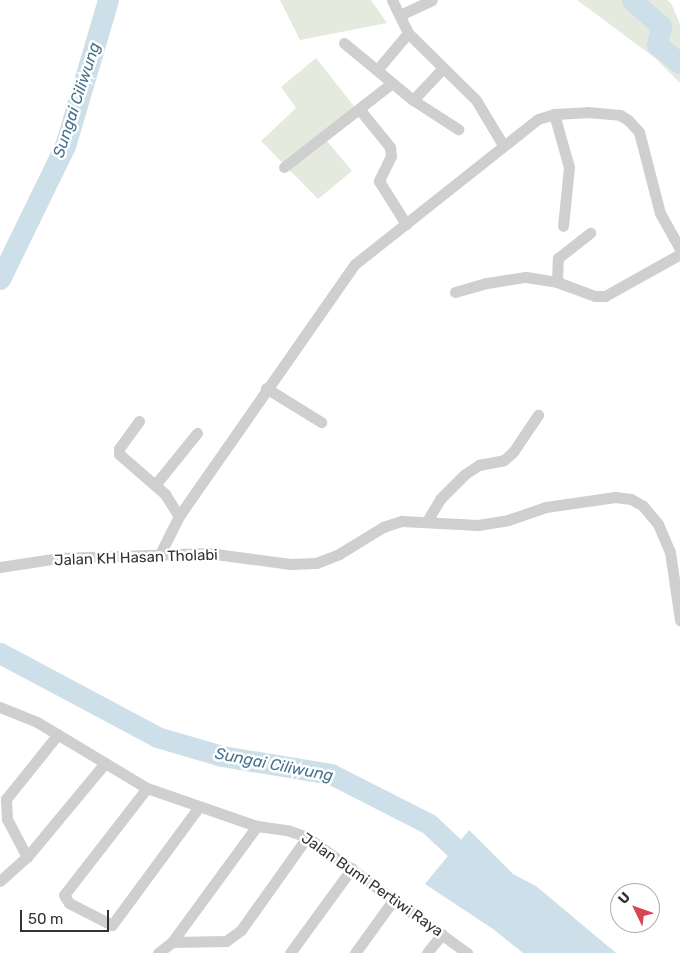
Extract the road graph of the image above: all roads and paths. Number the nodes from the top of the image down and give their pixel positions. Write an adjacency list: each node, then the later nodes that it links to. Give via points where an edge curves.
1 (392, 0): 3 (street)
2 (432, 0): 3 (street)
3 (400, 15): 4 (street)
4 (408, 33): 6 (street); 7 (street)
5 (344, 43): 7 (street)
6 (443, 68): 9 (street); 13 (street, via 476,100)
7 (377, 70): 8 (street)
8 (392, 83): 9 (street); 10 (street)
9 (413, 100): 12 (street)
10 (360, 110): 14 (street); 15 (street, via 390,147 391,156 379,181)
11 (554, 114): 13 (street, via 538,119); 16 (street, via 569,167); 18 (street, via 620,115 633,126 646,150 660,213)
12 (458, 129)
13 (503, 146): 15 (street, via 442,199)
14 (284, 167)
15 (406, 224): 22 (street, via 355,264)
16 (563, 226)
17 (590, 233): 20 (street, via 558,258)
18 (680, 250)
19 (680, 254): 20 (street, via 605,296 595,296)
20 (557, 282): 21 (street, via 526,278 487,283)
21 (456, 292)
22 (266, 388): 25 (street); 28 (street)
23 (538, 415): 29 (street, via 514,452 504,460 479,466 465,474 440,499)
24 (139, 421): 27 (street, via 119,449 119,454)
25 (321, 422)
26 (197, 433): 27 (street)
27 (155, 485): 28 (street)
28 (179, 516): 30 (street)
29 (427, 521): 30 (street, Jalan KH Hasan Tholabi, via 383,527 339,554 316,563 290,564 208,553); 32 (street, Jalan KH Hasan Tholabi, via 478,525 595,498 631,499 652,514 670,552)
30 (160, 554): 31 (street, Jalan KH Hasan Tholabi, via 59,558)
31 (0, 567)
32 (680, 620)
33 (0, 707): 34 (street, Jalan Bumi Pertiwi Raya)
34 (58, 734): 35 (street, Jalan Bumi Pertiwi Raya); 40 (street, via 6,799 7,820)
35 (104, 763): 36 (street, Jalan Bumi Pertiwi Raya); 40 (street)
36 (147, 788): 37 (street, Jalan Bumi Pertiwi Raya); 37 (street, via 64,895 69,903 112,925)
37 (198, 808): 38 (street, Jalan Bumi Pertiwi Raya)
38 (256, 826): 39 (street, Jalan Bumi Pertiwi Raya, via 287,830); 45 (street)
39 (307, 837): 41 (street, Jalan Bumi Pertiwi Raya); 45 (street, via 241,930 226,941)
40 (28, 857): 42 (street)
41 (352, 868): 43 (street, Jalan Bumi Pertiwi Raya); 47 (street)
42 (0, 881)
43 (394, 899): 44 (street, Jalan Bumi Pertiwi Raya); 48 (street)
44 (442, 934): 49 (street); 50 (street, Jalan Bumi Pertiwi Raya)
45 (172, 942): 46 (street)
46 (158, 953)
47 (290, 953)
48 (355, 953)
49 (427, 953)
50 (466, 953)

